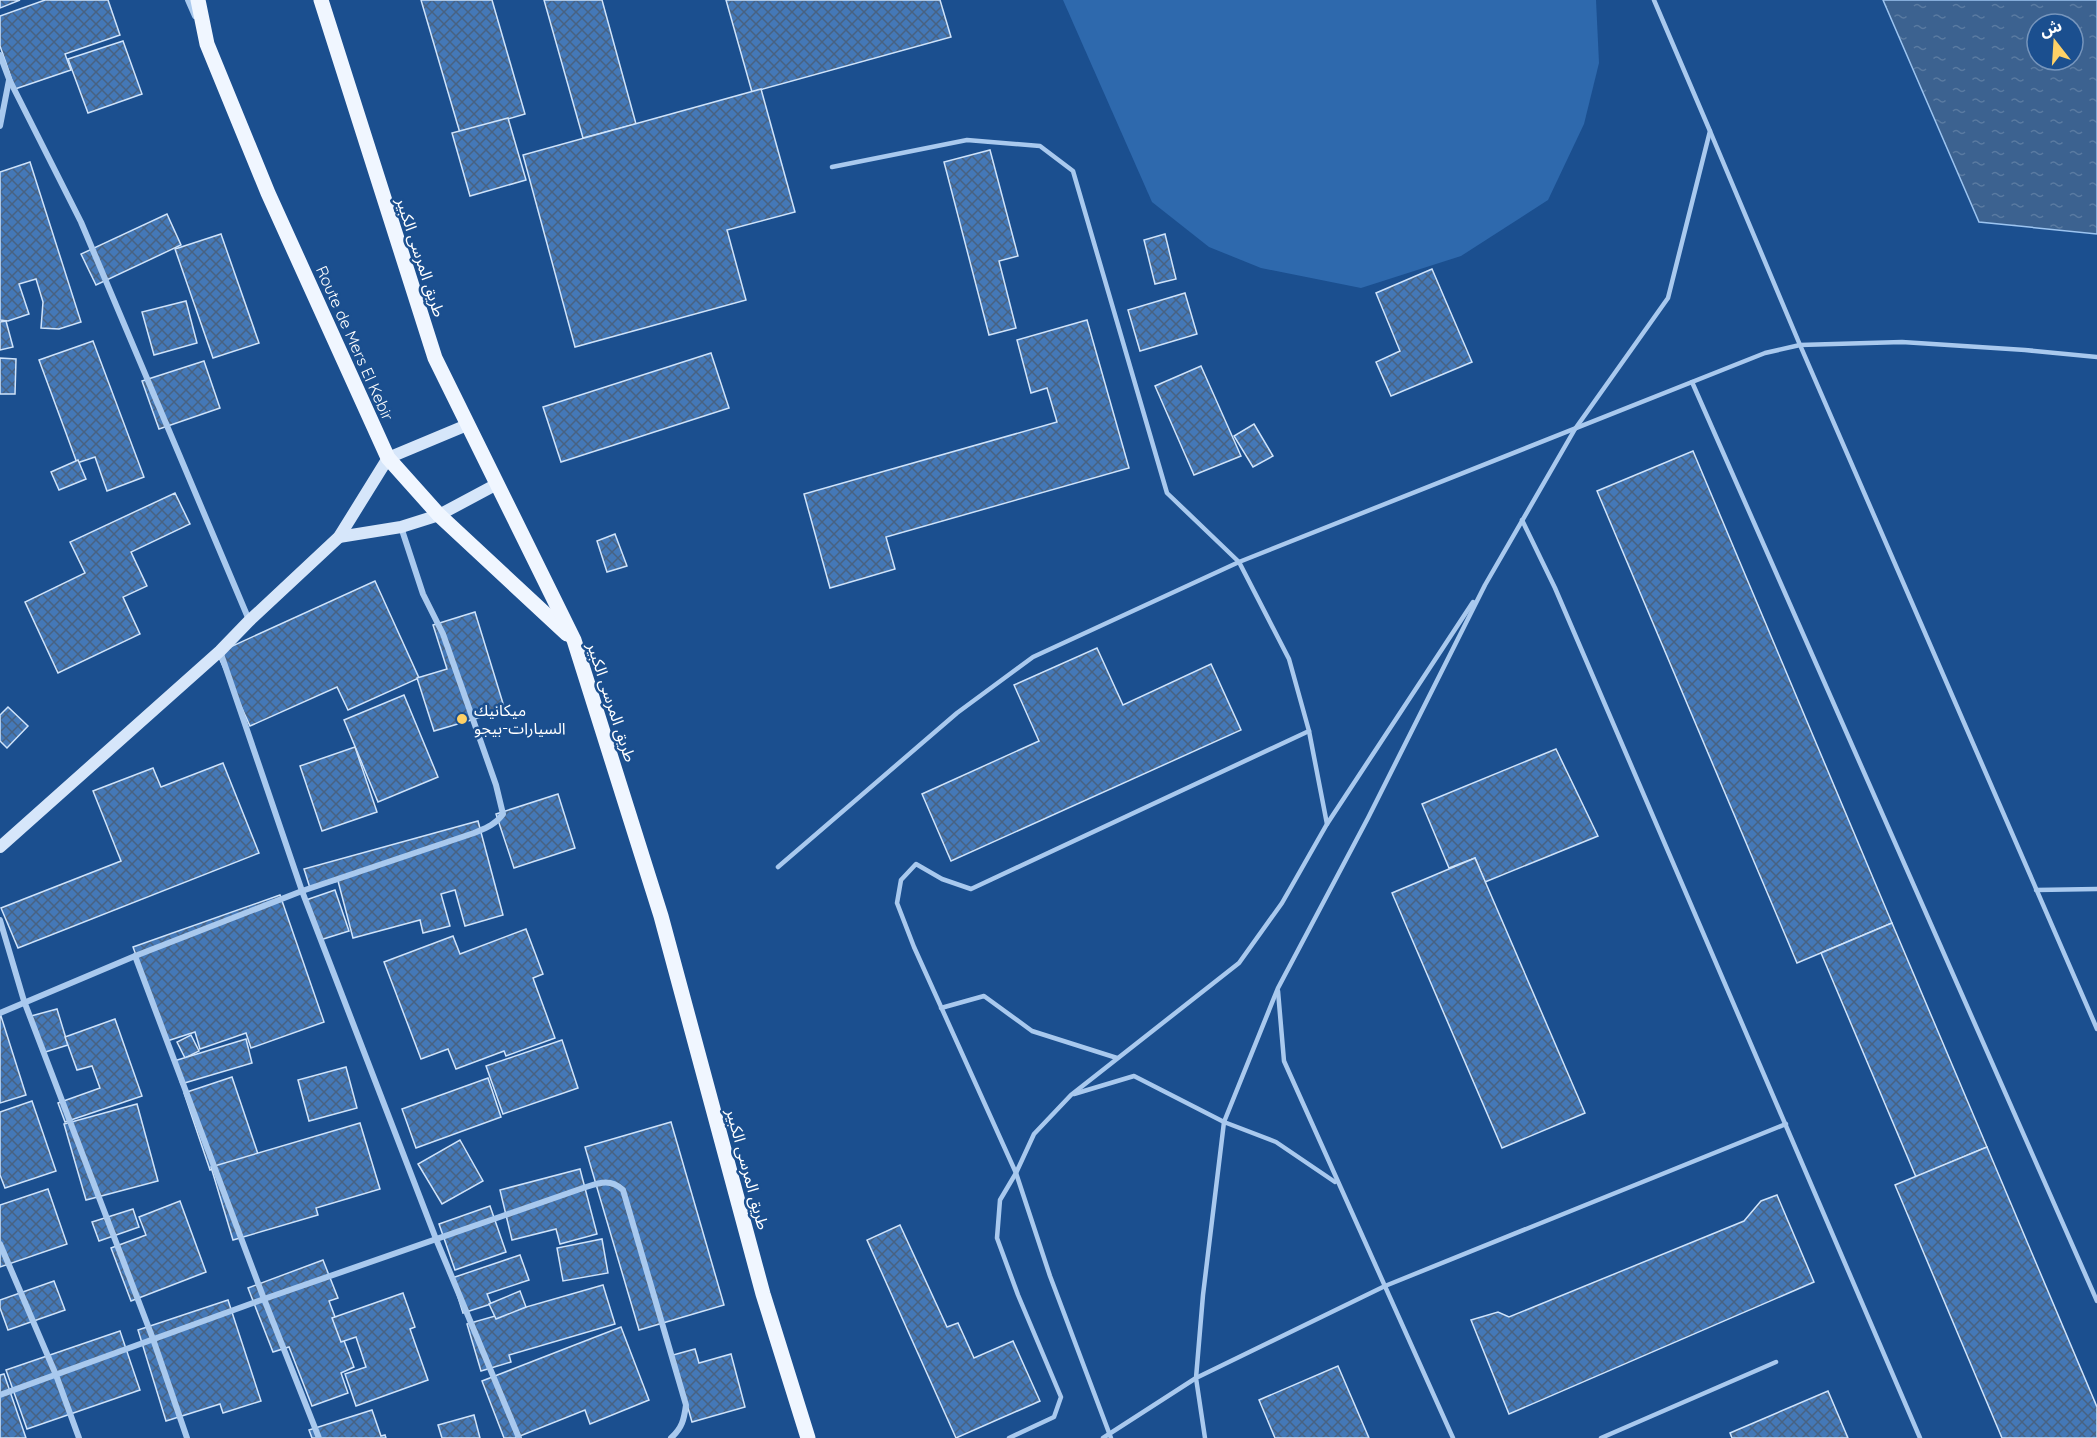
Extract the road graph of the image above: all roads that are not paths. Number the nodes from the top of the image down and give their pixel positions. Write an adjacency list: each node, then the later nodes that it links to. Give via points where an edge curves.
1 (188, 0): 5 (street)
2 (198, 0): 5 (main road, Route de Mers El Kebir)
3 (321, 0): 14 (main road, طريق المرسى الكبير, via 435,357)
4 (1654, 0): 9 (lane)
5 (207, 44): 16 (main road, Route de Mers El Kebir, via 268,193)
6 (0, 55): 7 (street)
7 (9, 79): 8 (street); 24 (street, via 81,222)
8 (0, 126)
9 (1710, 131): 11 (lane); 15 (lane, via 1668,298)
10 (832, 167): 22 (lane, via 967,140 1040,146 1073,171 1167,493)
11 (1800, 345): 12 (lane, via 1902,342); 13 (lane, via 1765,353); 32 (lane)
12 (2097, 357)
13 (1692, 382): 15 (lane); 51 (lane)
14 (467, 425): 16 (main road); 17 (main road, طريق المرسى الكبير)
15 (1575, 429): 19 (lane); 22 (lane)
16 (388, 458): 18 (main road, Route de Mers El Kebir); 21 (main road)
17 (497, 484): 18 (main road); 25 (main road, طريق المرسى الكبير)
18 (439, 515): 20 (main road); 25 (main road, Route de Mers El Kebir)
19 (1522, 520): 23 (lane); 44 (lane, via 1560,599)
20 (400, 527): 21 (main road); 33 (street, via 423,594 443,634 503,813 493,825)
21 (339, 537): 24 (main road)
22 (1239, 562): 27 (lane, via 1288,659); 30 (lane, via 1033,657 957,713)
23 (1485, 585): 28 (lane); 36 (lane)
24 (249, 621): 26 (main road)
25 (574, 640): 63 (main road, طريق المرسى الكبير, via 661,916 764,1294)
26 (220, 651): 29 (main road); 33 (street)
27 (1309, 731): 28 (lane); 38 (lane, via 971,889 916,864 901,880 897,903)
28 (1327, 824): 41 (lane, via 1282,903 1239,963)
29 (0, 847)
30 (778, 867)
31 (2097, 889): 32 (lane)
32 (2036, 890): 40 (lane)
33 (302, 891): 35 (street); 47 (street)
34 (0, 920): 37 (street)
35 (135, 956): 37 (street); 50 (street)
36 (1278, 988): 43 (lane); 46 (lane, via 1284,1061)
37 (24, 1001): 39 (street); 52 (street)
38 (941, 1008): 41 (lane, via 984,996 1032,1031); 45 (lane)
39 (0, 1013)
40 (2097, 1029)
41 (1117, 1058): 42 (lane)
42 (1071, 1095): 43 (lane, via 1134,1076); 45 (lane, via 1034,1134)
43 (1224, 1122): 46 (lane, via 1276,1142); 55 (lane)
44 (1786, 1124): 49 (lane); 69 (lane)
45 (1016, 1173): 57 (lane); 64 (lane, via 1000,1200 997,1238 1062,1397 1054,1417)
46 (1338, 1184): 49 (lane)
47 (436, 1239): 50 (street); 61 (street); 62 (street, via 604,1182 618,1185 626,1199 686,1405 680,1430)
48 (0, 1244): 54 (street)
49 (1384, 1286): 55 (lane); 67 (lane)
50 (264, 1299): 52 (street); 60 (street)
51 (2097, 1301)
52 (153, 1339): 54 (street); 59 (street)
53 (1776, 1362): 68 (lane)
54 (57, 1374): 56 (street); 58 (street)
55 (1196, 1378): 57 (lane); 66 (lane)
56 (0, 1395)
57 (1110, 1437): 65 (lane)
58 (79, 1438)
59 (187, 1438)
60 (319, 1438)
61 (519, 1438)
62 (671, 1438)
63 (808, 1438)
64 (1009, 1438)
65 (1103, 1438)
66 (1205, 1438)
67 (1453, 1438)
68 (1601, 1438)
69 (1920, 1438)

